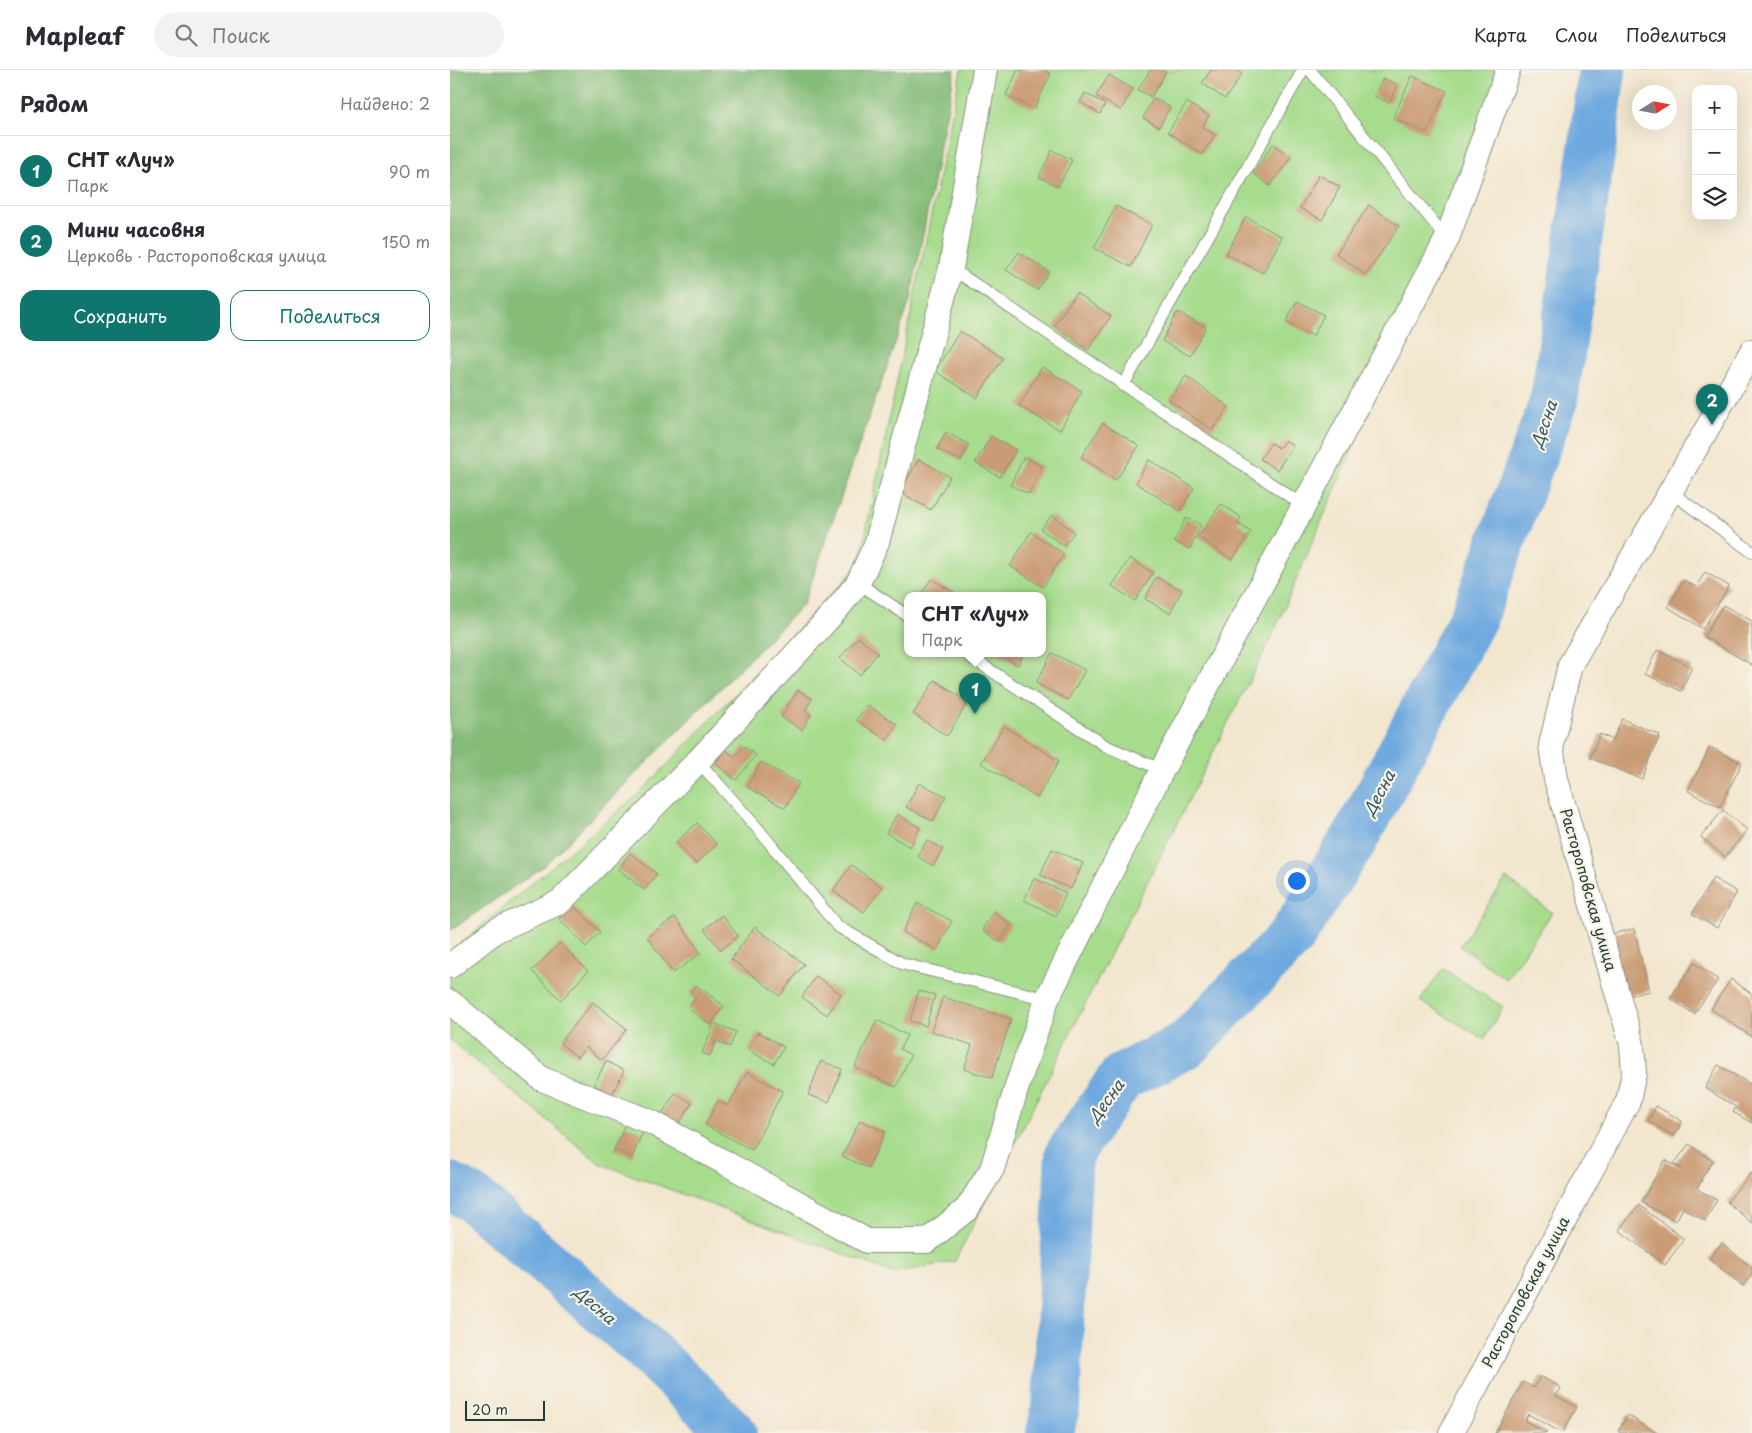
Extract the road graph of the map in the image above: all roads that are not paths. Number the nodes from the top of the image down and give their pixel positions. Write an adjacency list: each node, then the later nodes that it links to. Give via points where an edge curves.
1 (985, 70): 6 (street)
2 (1303, 70): 8 (lane)
3 (1310, 70): 5 (lane)
4 (1508, 70): 5 (street)
5 (1447, 239): 10 (street)
6 (951, 268): 8 (lane); 12 (street, via 878,542)
7 (1752, 351): 9 (street, Растороповская улица)
8 (1124, 386): 10 (lane)
9 (1671, 492): 11 (lane); 20 (street, Растороповская улица, via 1570,665 1551,745 1556,778 1632,1045 1634,1073 1628,1101)
10 (1304, 506): 16 (street)
11 (1752, 552)
12 (858, 583): 13 (lane); 15 (street)
13 (904, 613)
14 (970, 657): 16 (lane, via 1106,746)
15 (698, 761): 17 (street, via 560,902 494,931); 18 (lane, via 837,926 903,964)
16 (1162, 770): 18 (street)
17 (450, 966)
18 (1047, 999): 19 (street, via 992,1169 967,1209 926,1241 867,1241 653,1123 542,1079)
19 (450, 1002)
20 (1451, 1433)

